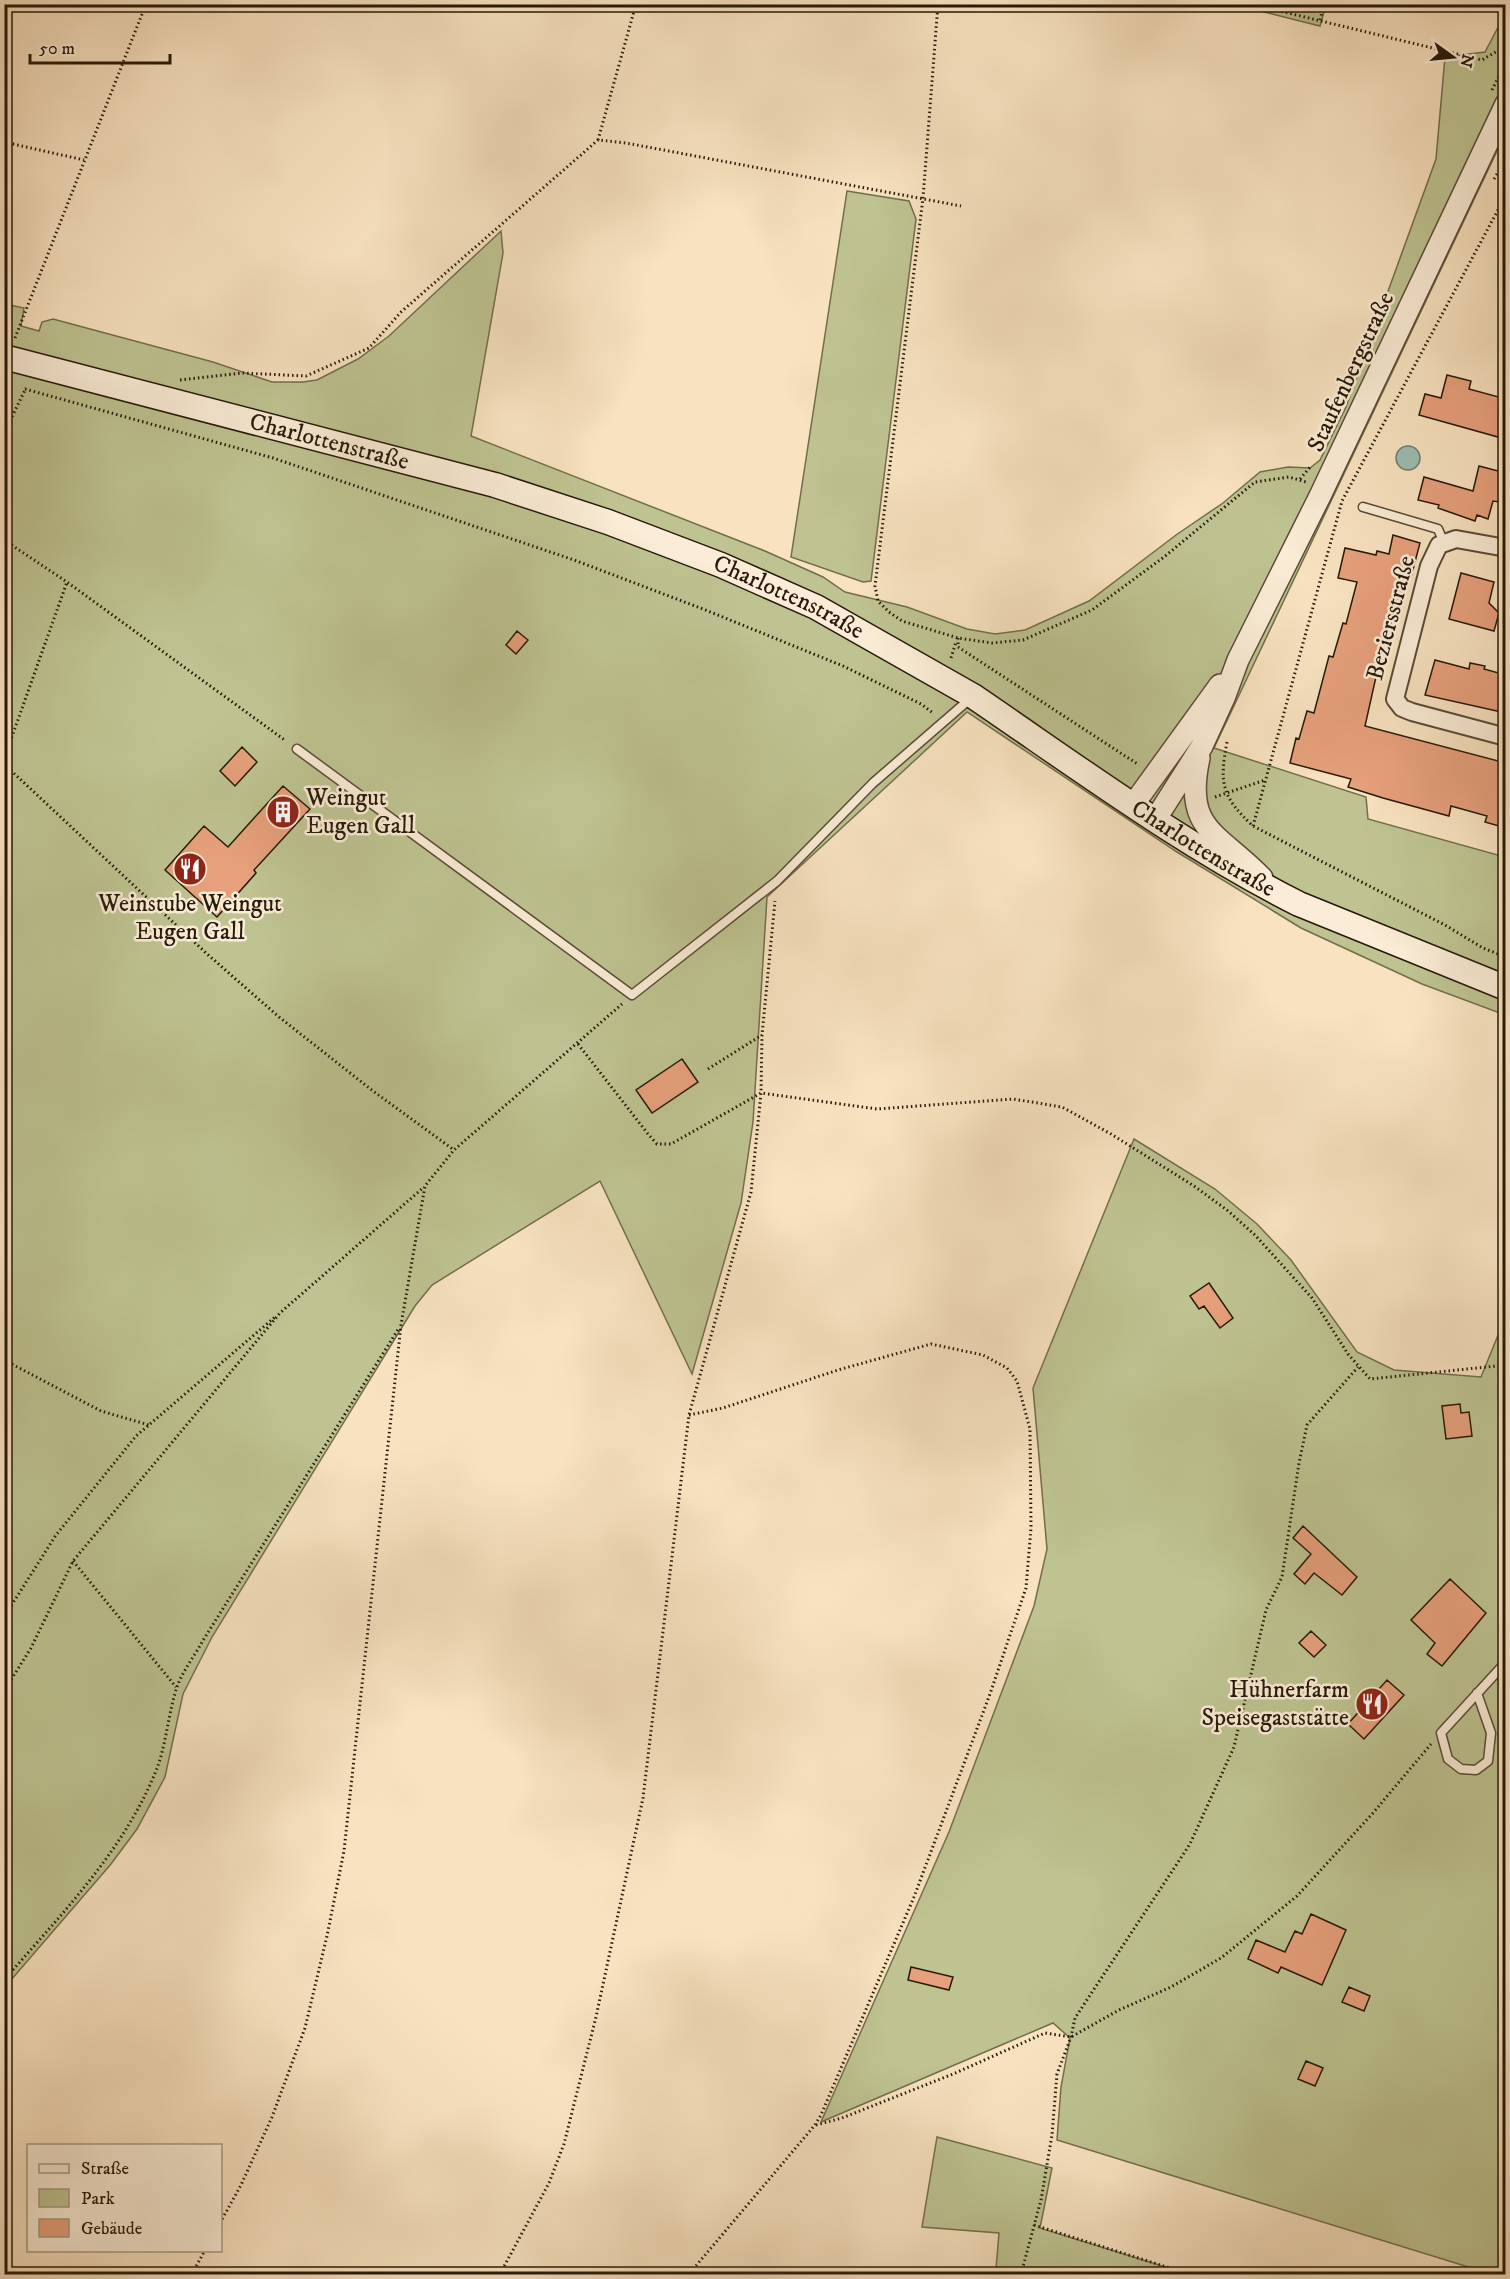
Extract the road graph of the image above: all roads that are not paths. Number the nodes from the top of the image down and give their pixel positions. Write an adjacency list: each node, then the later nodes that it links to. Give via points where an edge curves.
1 (1506, 104): 6 (street, Staufenbergstraße)
2 (6, 357): 7 (main road, Charlottenstraße, via 495,485 608,522 816,607)
3 (1363, 507): 4 (lane, Beziersstraße, via 1437,529)
4 (1444, 543): 5 (street, Beziersstraße, via 1456,539); 8 (street, Beziersstraße, via 1434,552 1429,566 1395,699 1402,708)
5 (1506, 548)
6 (1238, 660): 9 (street, Staufenbergstraße); 11 (street, Staufenbergstraße)
7 (973, 696): 10 (lane, via 873,783 777,881 632,995); 11 (main road, Charlottenstraße)
8 (1506, 737)
9 (1202, 746): 12 (street, Staufenbergstraße); 13 (street, Staufenbergstraße, via 1194,781 1198,815 1220,842)
10 (297, 749)
11 (1133, 805): 12 (main road, Charlottenstraße)
12 (1155, 820): 13 (main road, Charlottenstraße)
13 (1275, 892): 14 (main road, Charlottenstraße)
14 (1506, 988)
15 (1506, 1662): 16 (lane)
16 (1477, 1693): 16 (lane, via 1441,1733 1448,1759 1461,1769 1476,1770 1488,1761 1491,1733)

